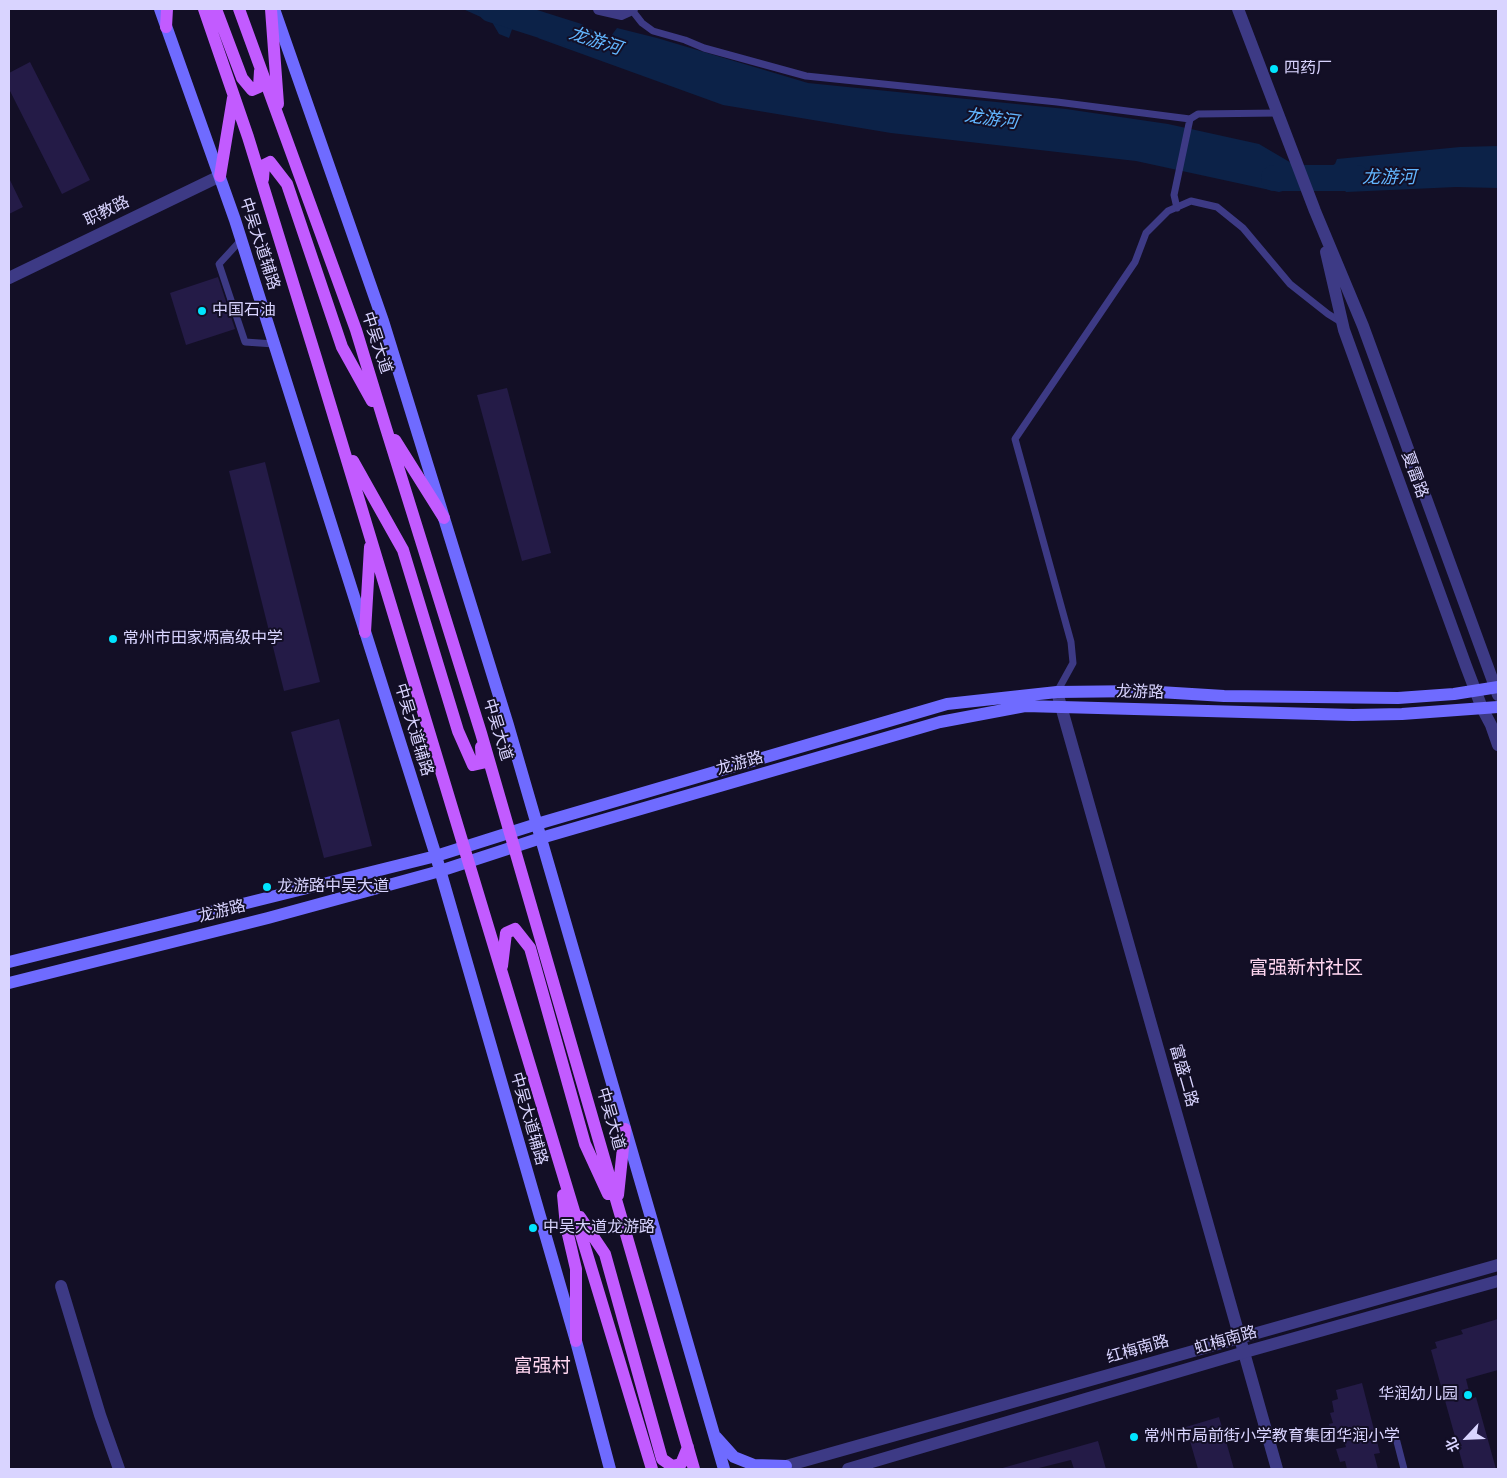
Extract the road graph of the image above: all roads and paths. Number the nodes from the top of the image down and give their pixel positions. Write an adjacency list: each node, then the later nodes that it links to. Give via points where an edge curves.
1 (160, 9): 10 (main road, 中吴大道辅路)
2 (166, 9): 10 (main road)
3 (204, 9): 12 (main road)
4 (216, 9): 11 (main road, via 242,78 252,90 259,87)
5 (239, 9): 11 (main road, 中吴大道)
6 (273, 9): 14 (main road); 26 (main road, via 383,321)
7 (601, 9): 8 (street, via 621,14)
8 (632, 9): 15 (lane, via 653,31 806,76 1057,102)
9 (1238, 9): 13 (street, 夏雷路)
10 (166, 27): 16 (main road, 中吴大道辅路)
11 (261, 68): 14 (main road, 中吴大道)
12 (234, 96): 16 (main road); 17 (main road)
13 (1278, 113): 15 (lane, via 1198,114); 19 (street, 夏雷路)
14 (279, 119): 24 (main road, 中吴大道, via 356,330)
15 (1190, 120): 18 (lane, via 1174,195)
16 (220, 176): 20 (main road, 中吴大道辅路); 21 (street, 职教路)
17 (263, 184): 24 (main road, via 264,165 270,162 287,184 342,348); 25 (main road)
18 (1177, 208): 22 (lane, via 1191,201 1217,207 1243,228 1290,284); 31 (lane, via 1168,211 1146,233 1135,262 1015,440 1071,642 1073,663)
19 (1316, 211): 22 (street, 夏雷路); 29 (street, 夏雷路, via 1363,326)
20 (241, 240): 23 (main road, 中吴大道辅路); 23 (lane, via 219,264 246,342)
21 (9, 278)
22 (1343, 323): 30 (street, 夏雷路)
23 (274, 344): 28 (main road, 中吴大道辅路)
24 (385, 425): 26 (main road); 35 (main road, 中吴大道)
25 (342, 442): 27 (main road); 35 (main road, via 403,550 458,731 474,765 482,763)
26 (444, 518): 37 (main road)
27 (370, 537): 28 (main road); 41 (main road)
28 (365, 632): 42 (main road, 中吴大道辅路)
29 (1497, 690): 30 (main road, 龙游路)
30 (1476, 691): 31 (main road, 龙游路, via 1407,698); 34 (street, 夏雷路)
31 (1057, 692): 33 (street, 富盛二路); 37 (main road, 龙游路, via 947,704)
32 (1498, 706): 34 (main road, 龙游路)
33 (1061, 707): 34 (main road, 龙游路, via 1353,715); 39 (main road, 龙游路, via 1025,706 940,722); 56 (street, 富盛二路)
34 (1482, 708): 36 (street, 夏雷路)
35 (481, 733): 38 (main road, 中吴大道)
36 (1498, 745)
37 (537, 824): 38 (main road, 龙游路); 39 (main road)
38 (510, 833): 40 (main road, 中吴大道); 41 (main road, 龙游路)
39 (541, 838): 40 (main road, 龙游路); 48 (main road)
40 (514, 847): 43 (main road, 龙游路); 50 (main road, 中吴大道)
41 (464, 848): 42 (main road, 龙游路); 43 (main road)
42 (436, 856): 44 (main road, 中吴大道辅路); 45 (main road, 龙游路)
43 (468, 861): 44 (main road, 龙游路); 46 (main road)
44 (440, 871): 47 (main road, 龙游路); 57 (main road, 中吴大道辅路)
45 (9, 962)
46 (502, 972): 49 (main road); 52 (main road, via 506,933 514,929 530,948 585,1144)
47 (9, 983)
48 (625, 1129): 50 (main road); 59 (main road)
49 (560, 1165): 51 (main road); 57 (main road, via 566,1226 576,1269)
50 (617, 1202): 52 (main road, 中吴大道)
51 (572, 1207): 61 (main road, via 605,1254 662,1459 672,1466 681,1464); 67 (main road)
52 (625, 1230): 61 (main road, 中吴大道)
53 (1498, 1265): 56 (street, 红梅南路)
54 (1498, 1282): 58 (street, 虹梅南路)
55 (61, 1286): 64 (street)
56 (1240, 1338): 58 (street, 富盛二路); 63 (street, 红梅南路)
57 (576, 1341): 62 (main road, 中吴大道辅路)
58 (1245, 1352): 70 (street, 虹梅南路); 71 (street, 富盛二路)
59 (713, 1434): 63 (main road, via 734,1457 754,1465); 69 (main road)
60 (1396, 1438): 72 (lane)
61 (688, 1447): 68 (main road, 中吴大道)
62 (606, 1455): 65 (main road); 66 (main road, 中吴大道辅路)
63 (786, 1466)
64 (119, 1469)
65 (603, 1469)
66 (610, 1469)
67 (652, 1469)
68 (694, 1469)
69 (724, 1469)
70 (848, 1469)
71 (1277, 1469)
72 (1404, 1469)

